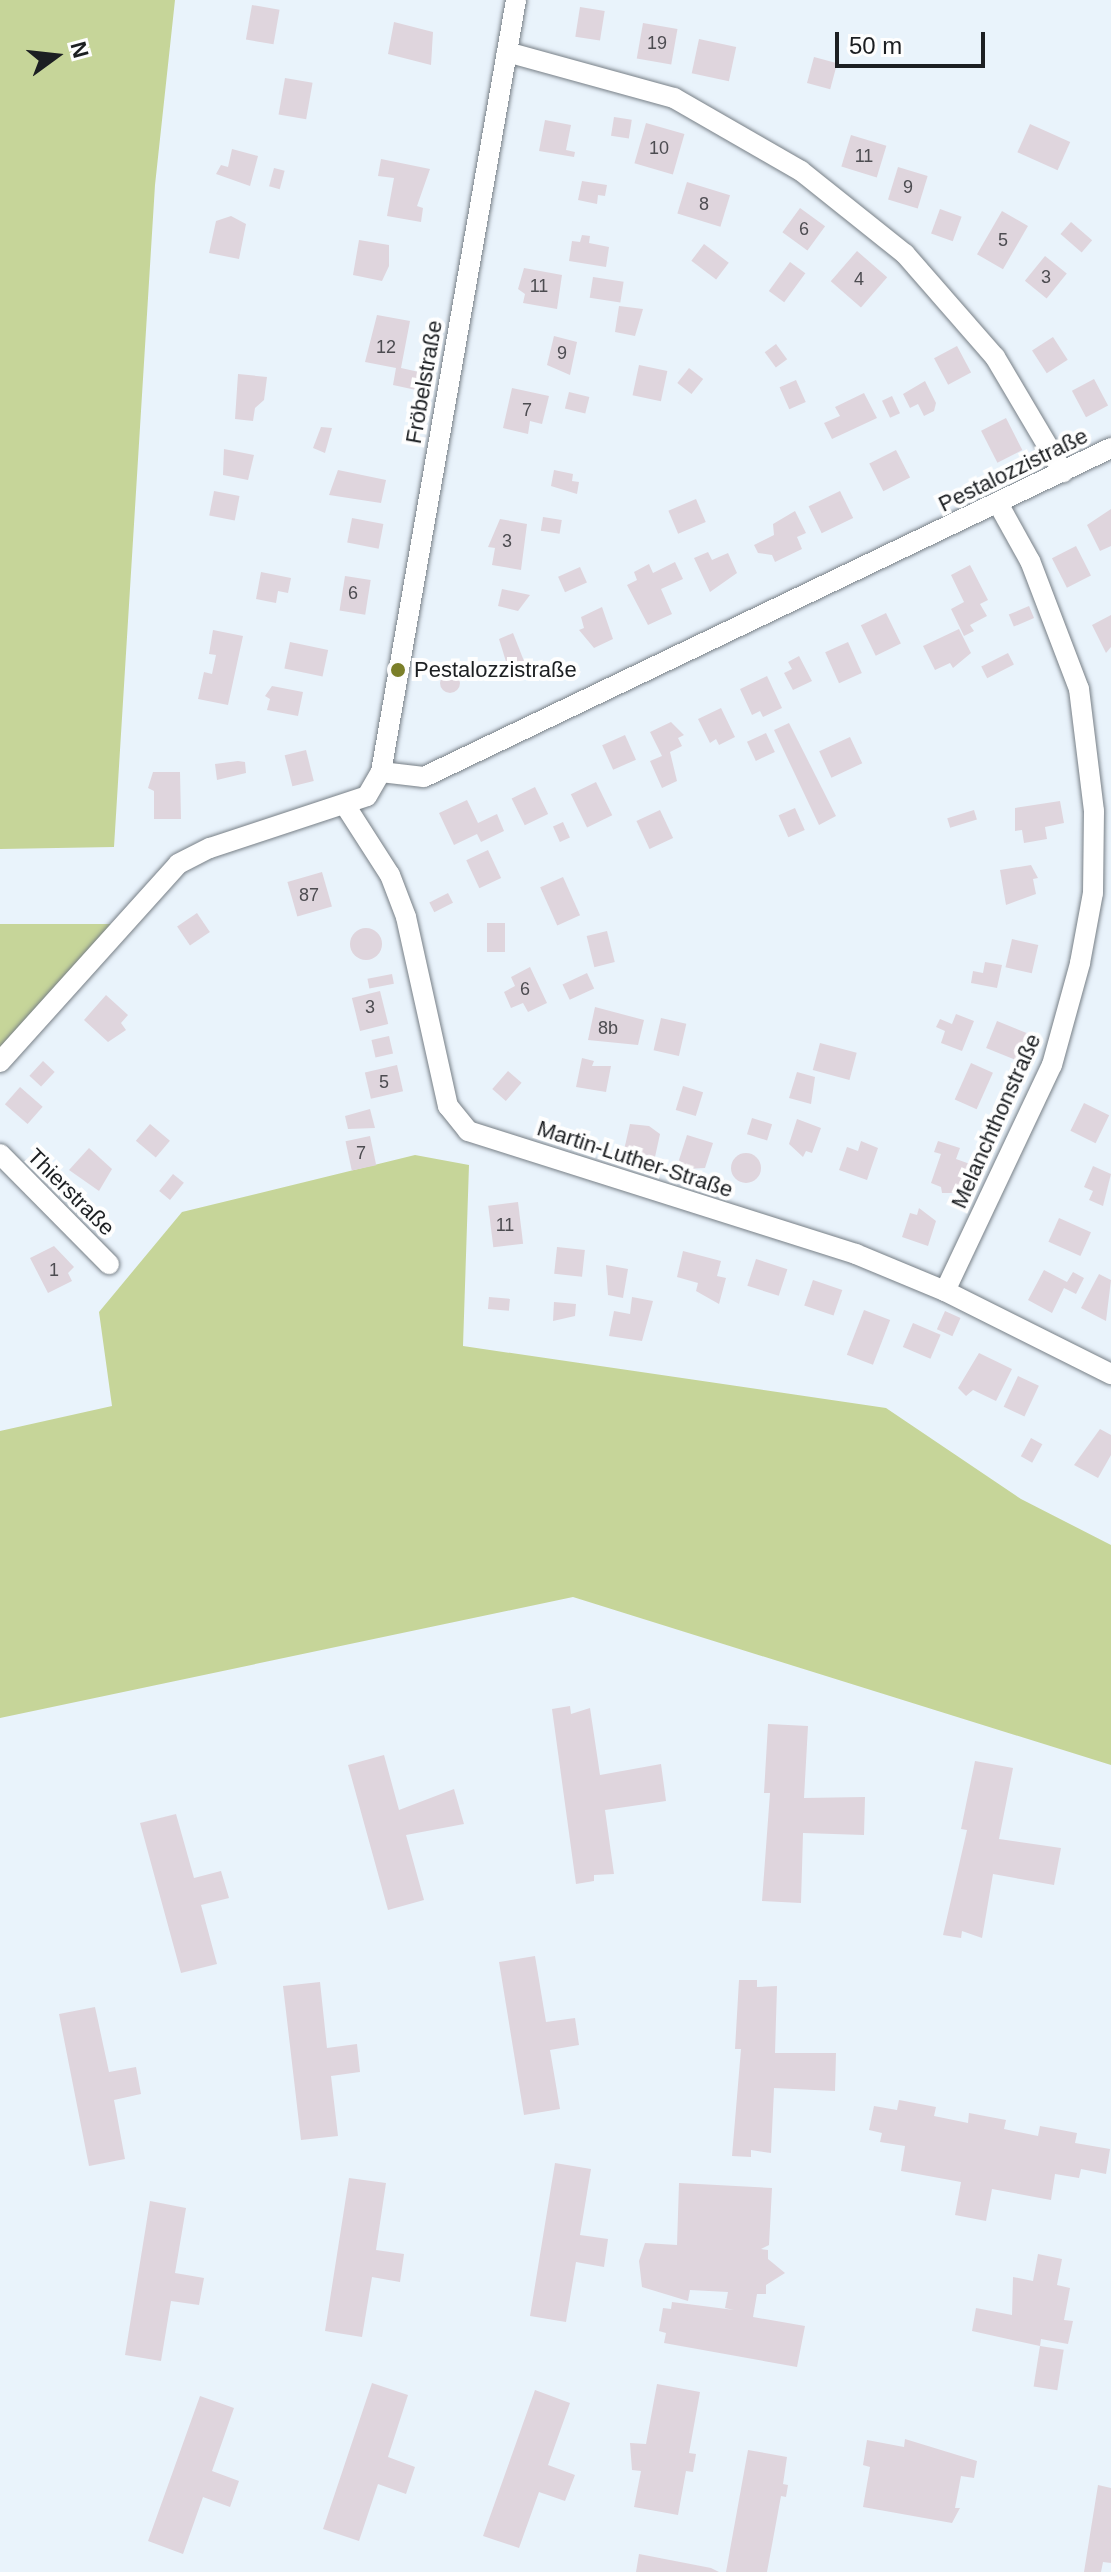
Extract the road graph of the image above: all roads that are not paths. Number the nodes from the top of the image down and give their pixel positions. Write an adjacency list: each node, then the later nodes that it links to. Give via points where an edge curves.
1 (516, 0): 2 (street, Fröbelstraße)
2 (507, 52): 4 (street, via 674,98 812,179 905,254 995,357); 6 (street, Fröbelstraße)
3 (1111, 448): 4 (street, Pestalozzistraße)
4 (1063, 472): 5 (street, Pestalozzistraße)
5 (999, 505): 6 (street, Pestalozzistraße, via 424,777); 11 (street, Melanchthonstraße, via 1030,561 1079,689 1094,811 1093,893 1052,1065)
6 (381, 772): 7 (street, via 367,796)
7 (345, 805): 8 (street, via 210,848 178,864); 11 (street, Martin-Luther-Straße, via 395,889 448,1106 468,1131 856,1254)
8 (0, 1062)
9 (0, 1154): 10 (street, Thierstraße)
10 (109, 1264)
11 (945, 1291): 12 (street, Martin-Luther-Straße)
12 (1111, 1374)

